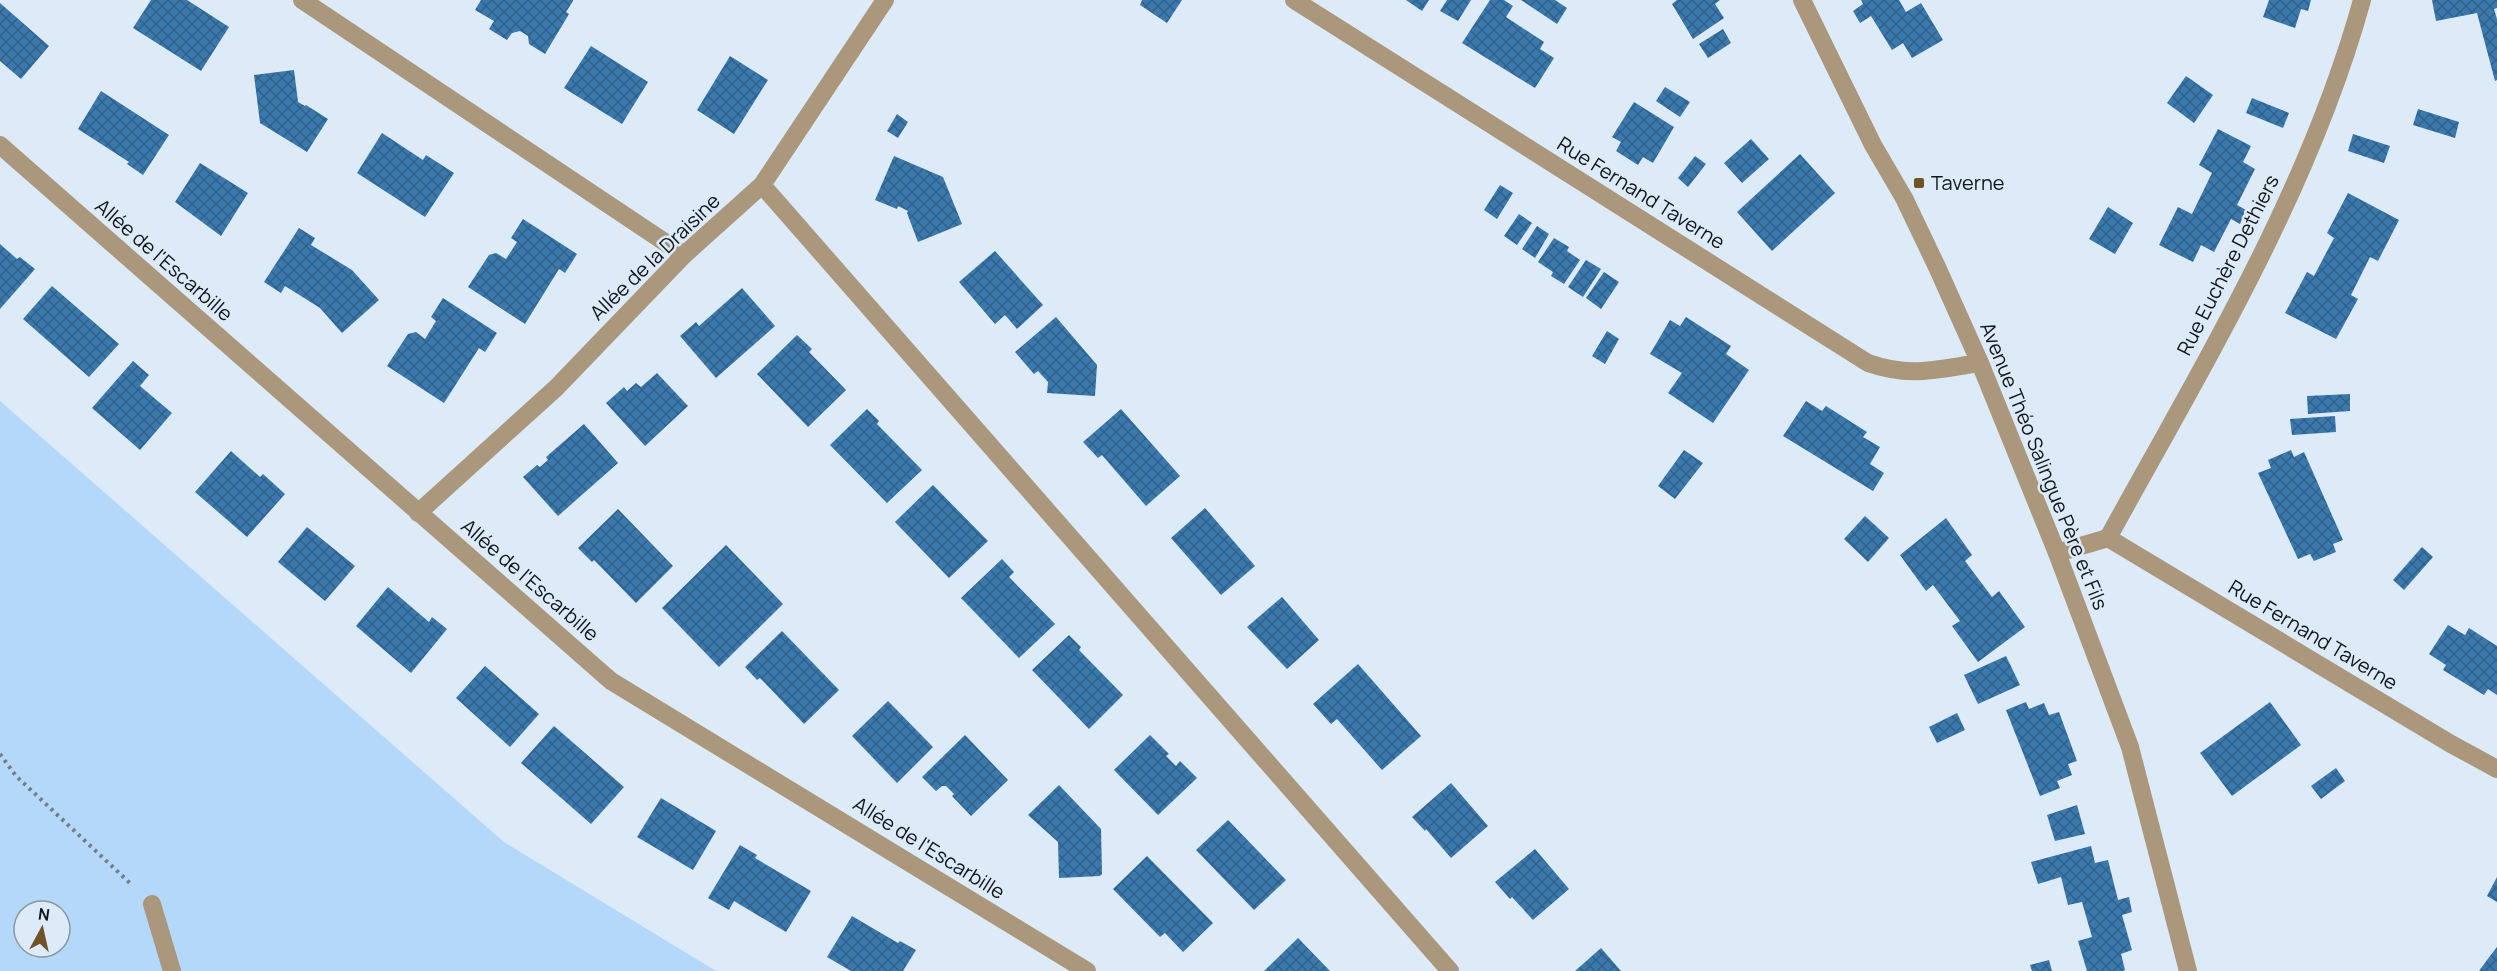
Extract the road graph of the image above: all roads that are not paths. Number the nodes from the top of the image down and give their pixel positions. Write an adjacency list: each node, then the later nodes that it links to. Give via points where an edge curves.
1 (302, 0): 8 (street)
2 (885, 0): 7 (street, Allée de la Draisine)
3 (1294, 0): 9 (street, Rue Fernand Taverne, via 1868,363 1911,373)
4 (1802, 0): 9 (street, Avenue Théo Salingue Père et Fils, via 1904,198)
5 (2362, 0): 11 (street, Rue Euchère Dethiers, via 2348,51 2302,167 2247,286)
6 (0, 146): 10 (street, Allée de l'Escarbille)
7 (762, 185): 8 (street, Allée de la Draisine); 17 (street)
8 (684, 255): 10 (street, Allée de la Draisine, via 556,388)
9 (1980, 363): 12 (street, Avenue Théo Salingue Père et Fils)
10 (418, 513): 16 (street, Allée de l'Escarbille, via 611,681)
11 (2108, 538): 12 (street); 13 (street, Rue Fernand Taverne)
12 (2057, 553): 18 (street, Avenue Théo Salingue Père et Fils, via 2130,747)
13 (2497, 769)
14 (152, 903): 15 (street)
15 (172, 971)
16 (1087, 971)
17 (1450, 971)
18 (2188, 971)

